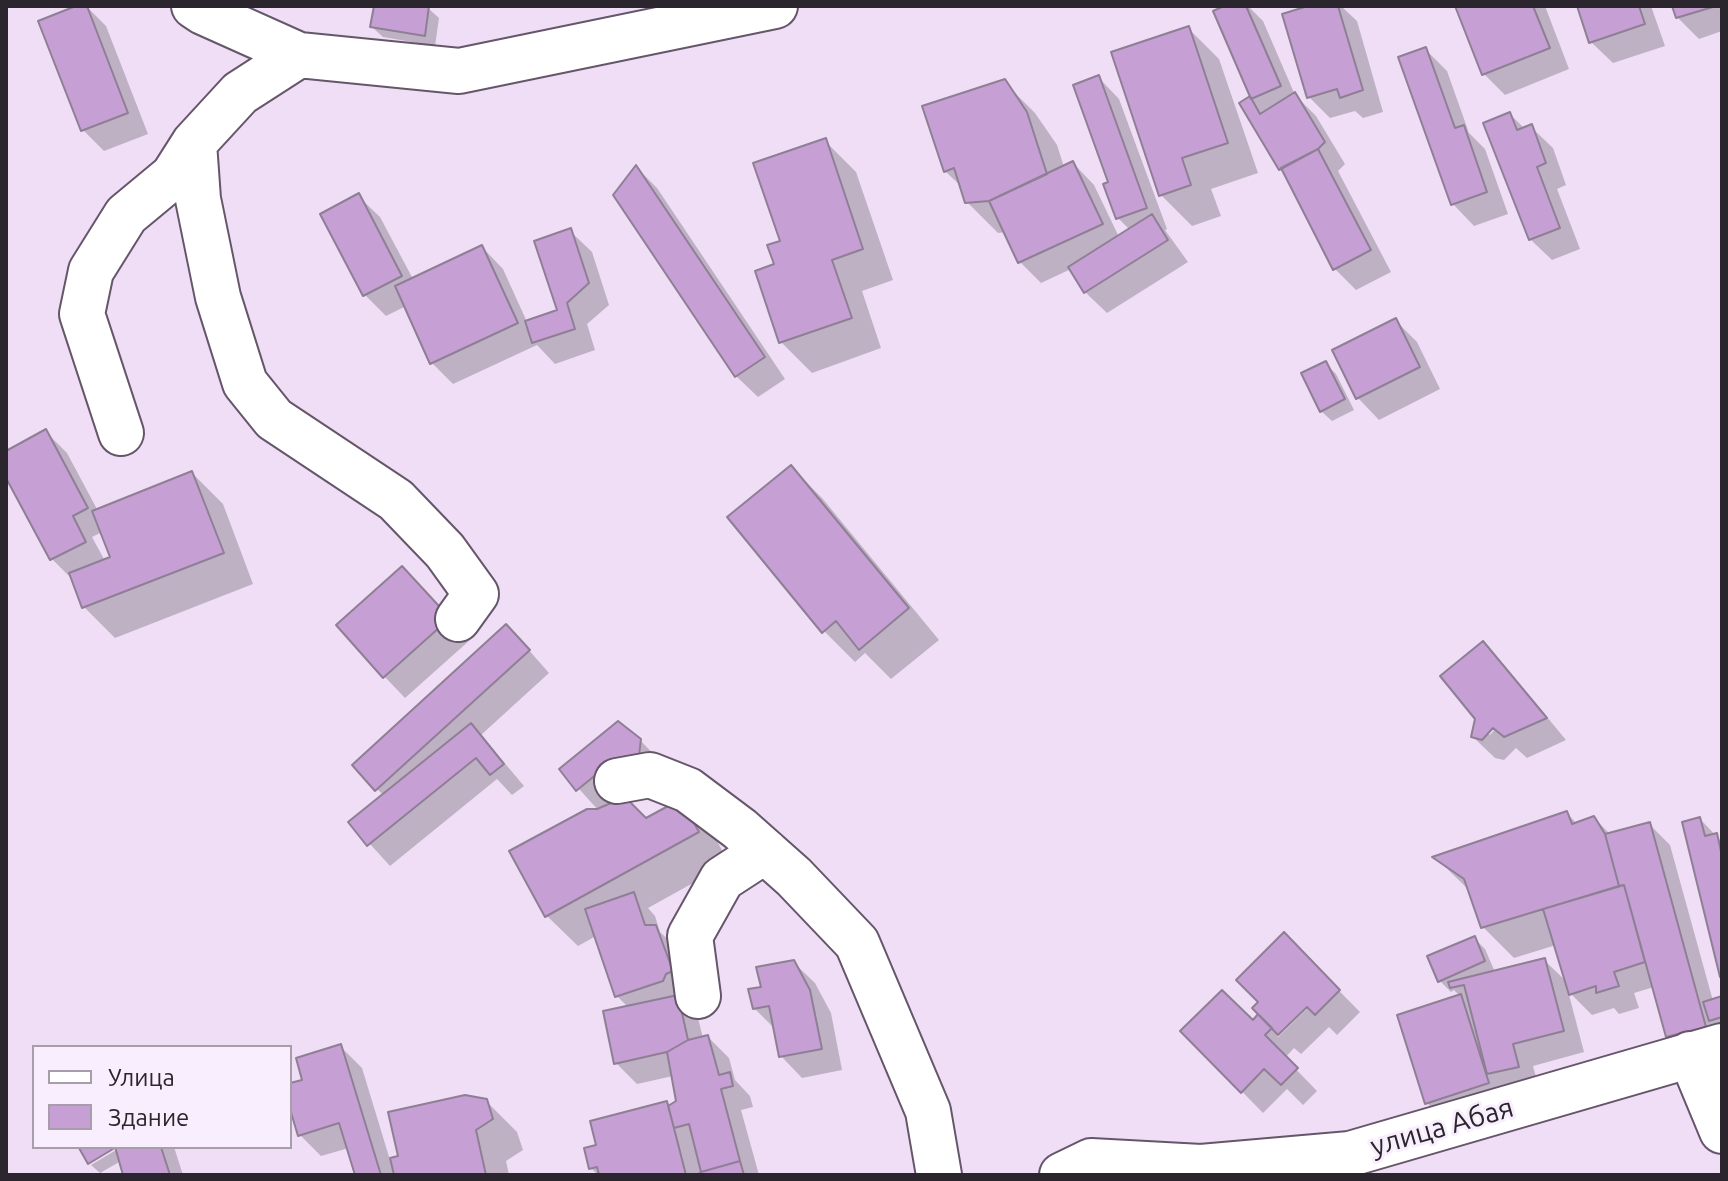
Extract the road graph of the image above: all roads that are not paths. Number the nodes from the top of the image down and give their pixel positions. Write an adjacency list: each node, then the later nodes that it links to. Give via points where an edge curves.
1 (194, 6): 3 (street)
2 (747, 9): 3 (street, via 459,71)
3 (299, 55): 4 (street, via 240,93)
4 (194, 143): 5 (street, via 173,176 126,215 91,271 82,314); 6 (street, via 198,199 218,297 245,383 274,419 396,500 445,551 476,594)
5 (121, 433)
6 (458, 619)
7 (617, 781): 8 (street, via 650,775 688,790)
8 (765, 851): 9 (street, via 722,879 690,936); 12 (street, via 857,943 928,1111)
9 (698, 996)
10 (1706, 1050): 11 (street); 13 (street, улица Абая, via 1350,1154 1201,1167 1091,1161)
11 (1722, 1131)
12 (939, 1175)
13 (1062, 1175)

